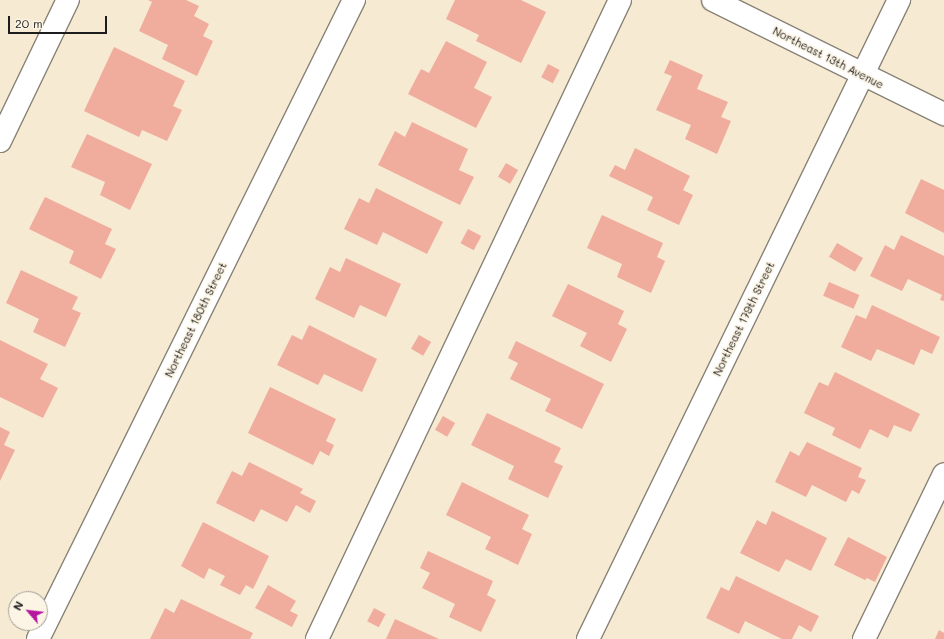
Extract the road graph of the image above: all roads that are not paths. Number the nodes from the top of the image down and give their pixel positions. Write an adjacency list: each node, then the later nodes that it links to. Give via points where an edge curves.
1 (68, 0): 8 (street)
2 (354, 0): 10 (street, Northeast 180th Street)
3 (620, 0): 11 (street)
4 (713, 0): 6 (street, Northeast 13th Avenue)
5 (899, 0): 6 (street, Northeast 179th Street)
6 (862, 76): 7 (street, Northeast 13th Avenue); 12 (street, Northeast 179th Street)
7 (944, 114)
8 (0, 141)
9 (944, 474): 13 (street)
10 (38, 639)
11 (317, 639)
12 (588, 639)
13 (864, 639)

